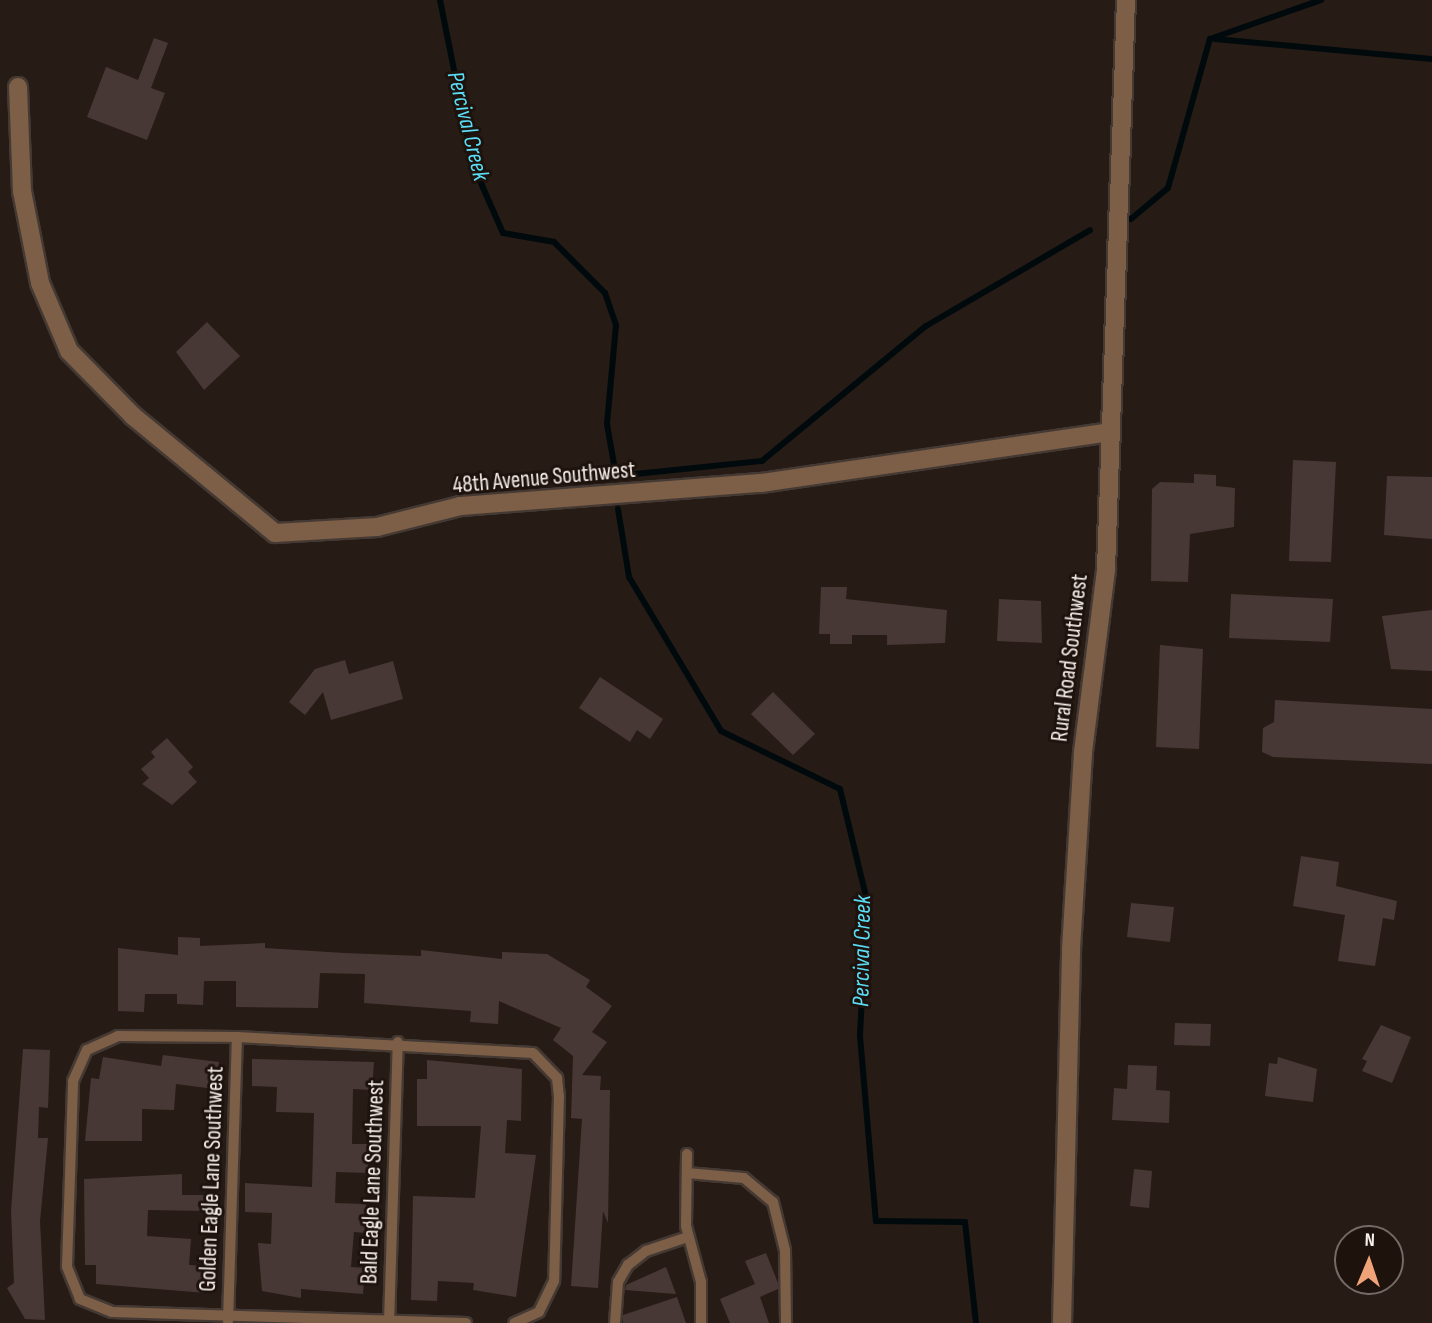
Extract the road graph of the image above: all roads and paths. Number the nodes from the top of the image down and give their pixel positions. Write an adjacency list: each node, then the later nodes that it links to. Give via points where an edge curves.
1 (1126, 0): 3 (street, Rural Road Southwest)
2 (18, 88): 3 (street, 48th Avenue Southwest, via 27,217 40,283 69,351 133,416 275,533 377,527 460,506 761,483)
3 (1109, 432): 16 (street, Rural Road Southwest, via 1107,569 1079,800)
4 (237, 1037): 5 (lane); 9 (lane, Golden Eagle Lane Southwest); 9 (lane, via 101,1040 77,1064 72,1094 67,1266 80,1298 112,1312)
5 (398, 1042): 10 (lane, Bald Eagle Lane Southwest); 12 (lane, via 516,1048 533,1053 556,1078 554,1281 539,1312)
6 (687, 1154): 7 (lane)
7 (687, 1173): 8 (lane); 15 (lane, via 744,1178 773,1202 785,1250)
8 (688, 1237): 13 (lane, via 646,1251 628,1265 618,1282); 14 (lane, via 701,1282)
9 (228, 1319): 10 (lane)
10 (389, 1322): 11 (lane)
11 (466, 1323)
12 (514, 1323)
13 (615, 1323)
14 (701, 1323)
15 (786, 1323)
16 (1062, 1323)

